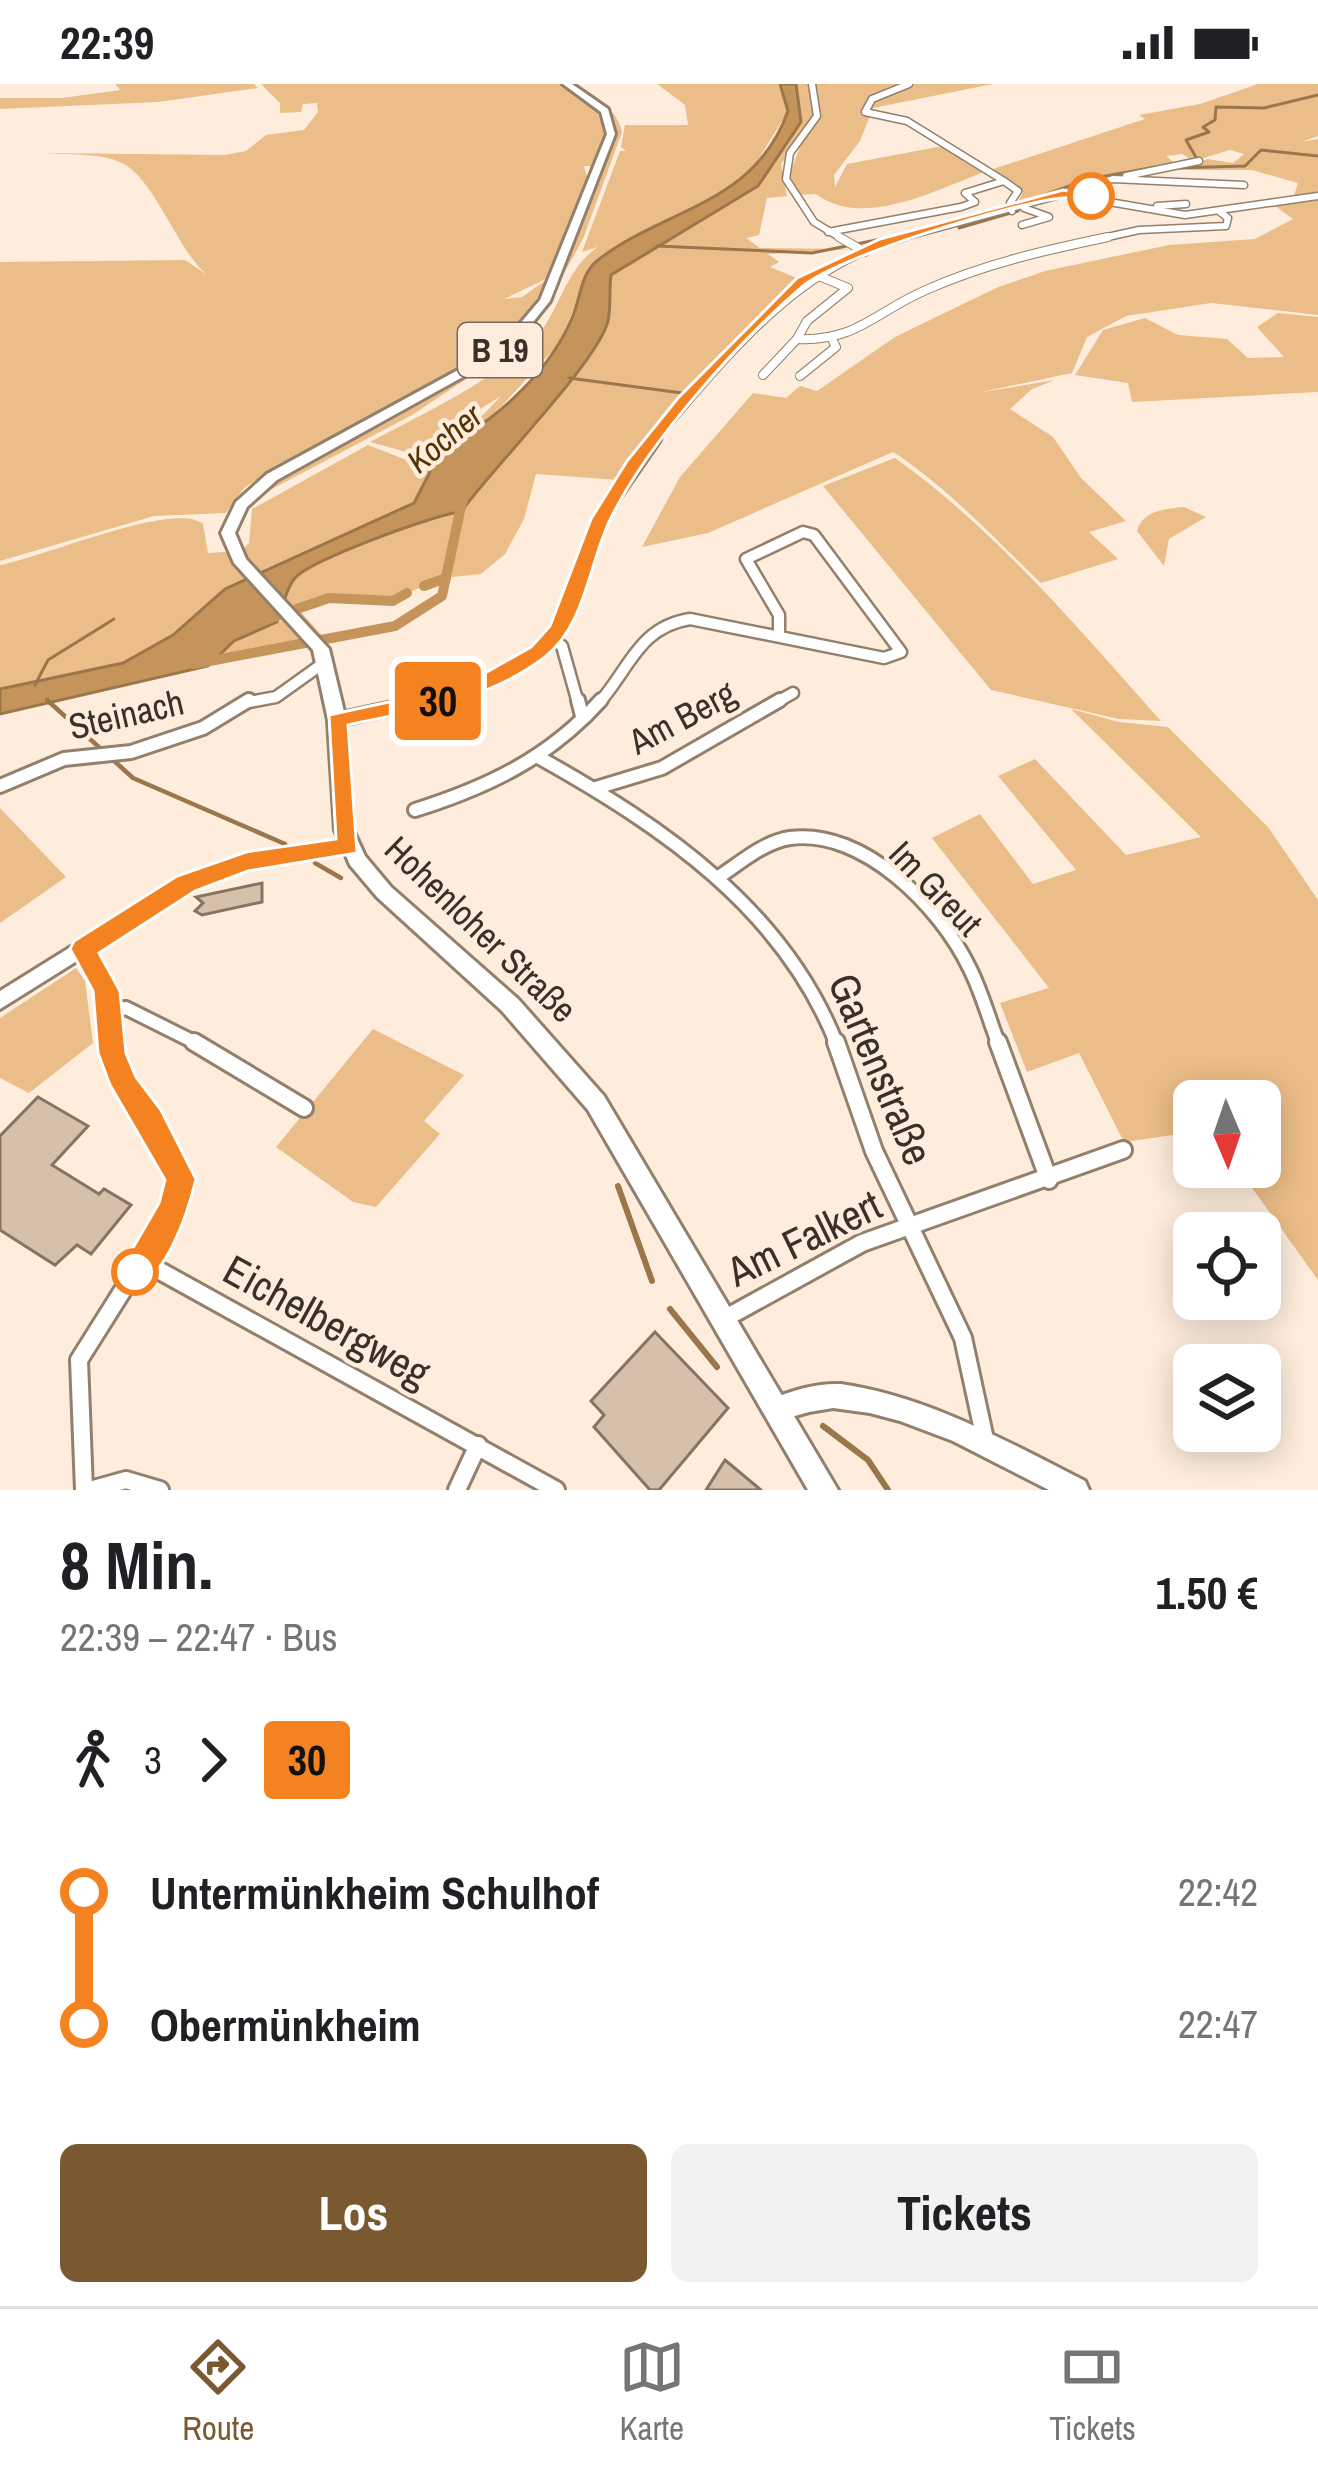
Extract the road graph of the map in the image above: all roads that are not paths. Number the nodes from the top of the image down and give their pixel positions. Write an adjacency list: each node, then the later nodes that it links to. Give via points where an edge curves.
1 (567, 84): 26 (main road, B 19, via 604,111 611,134 530,324 478,366 253,489 229,524 233,549)
2 (812, 84): 17 (street, via 817,116 790,153 786,178)
3 (909, 84): 6 (street, via 872,99 865,112 907,121)
4 (1198, 161): 5 (street)
5 (1113, 178): 7 (street); 8 (street)
6 (1004, 181): 14 (street, via 1018,191); 17 (street, via 964,193 975,202 961,207)
7 (1244, 185)
8 (1069, 193): 12 (street); 13 (street)
9 (1318, 196): 15 (street)
10 (1252, 200): 15 (street)
11 (1186, 204): 13 (street)
12 (1022, 208): 14 (street); 16 (street, via 1049,217)
13 (1150, 209): 15 (street)
14 (1012, 211): 18 (street)
15 (1223, 212): 21 (street, via 1226,226 1138,230 1023,255 925,290)
16 (1022, 225)
17 (828, 232): 18 (street)
18 (858, 248): 19 (street)
19 (813, 274): 20 (street, via 848,288); 25 (street, via 749,332 633,464)
20 (797, 339): 21 (street); 22 (street)
21 (833, 341): 23 (street, via 836,347)
22 (763, 375)
23 (800, 376)
24 (778, 636): 24 (street, via 880,658 901,647 808,533 791,533 746,559 778,615); 28 (street, via 690,619 650,629 615,684)
25 (550, 638): 28 (street, via 562,646); 29 (street, via 468,692)
26 (323, 655): 29 (main road, Hohenloher Straße); 31 (street, Steinach, via 276,697 250,700 203,728 131,752 93,753)
27 (794, 693): 32 (street, Am Berg, via 662,768)
28 (582, 716): 30 (street)
29 (337, 720): 34 (main road, Hohenloher Straße)
30 (539, 758): 32 (street, Gartenstraße); 33 (street)
31 (0, 786)
32 (596, 788): 35 (street, Gartenstraße)
33 (415, 810)
34 (349, 846): 36 (main road, via 246,861 186,884); 44 (main road, Hohenloher Straße, via 384,892 563,1060 622,1143)
35 (717, 878): 41 (street, Im Greut, via 776,842 813,837 852,848 905,890 969,966); 42 (street, Gartenstraße, via 818,1002 860,1126)
36 (84, 949): 37 (main road); 38 (street)
37 (0, 1001)
38 (108, 1011): 39 (street, via 126,1008); 43 (street, via 124,1085 180,1179 173,1209)
39 (304, 1108)
40 (1123, 1150): 41 (street, Am Falkert)
41 (1049, 1180): 42 (street, Am Falkert)
42 (911, 1225): 44 (street, Am Falkert); 47 (street, Gartenstraße, via 957,1326 985,1409)
43 (142, 1261): 46 (street, Eichelbergweg); 48 (street, via 79,1360)
44 (721, 1320): 45 (main road, Hohenloher Straße)
45 (777, 1409): 47 (main road, via 842,1396); 52 (main road, Hohenloher Straße)
46 (478, 1444): 50 (street); 51 (street, Eichelbergweg)
47 (986, 1445): 53 (main road)
48 (87, 1490): 49 (street, via 140,1478)
49 (160, 1490)
50 (457, 1490)
51 (556, 1490)
52 (824, 1490)
53 (1076, 1490)

